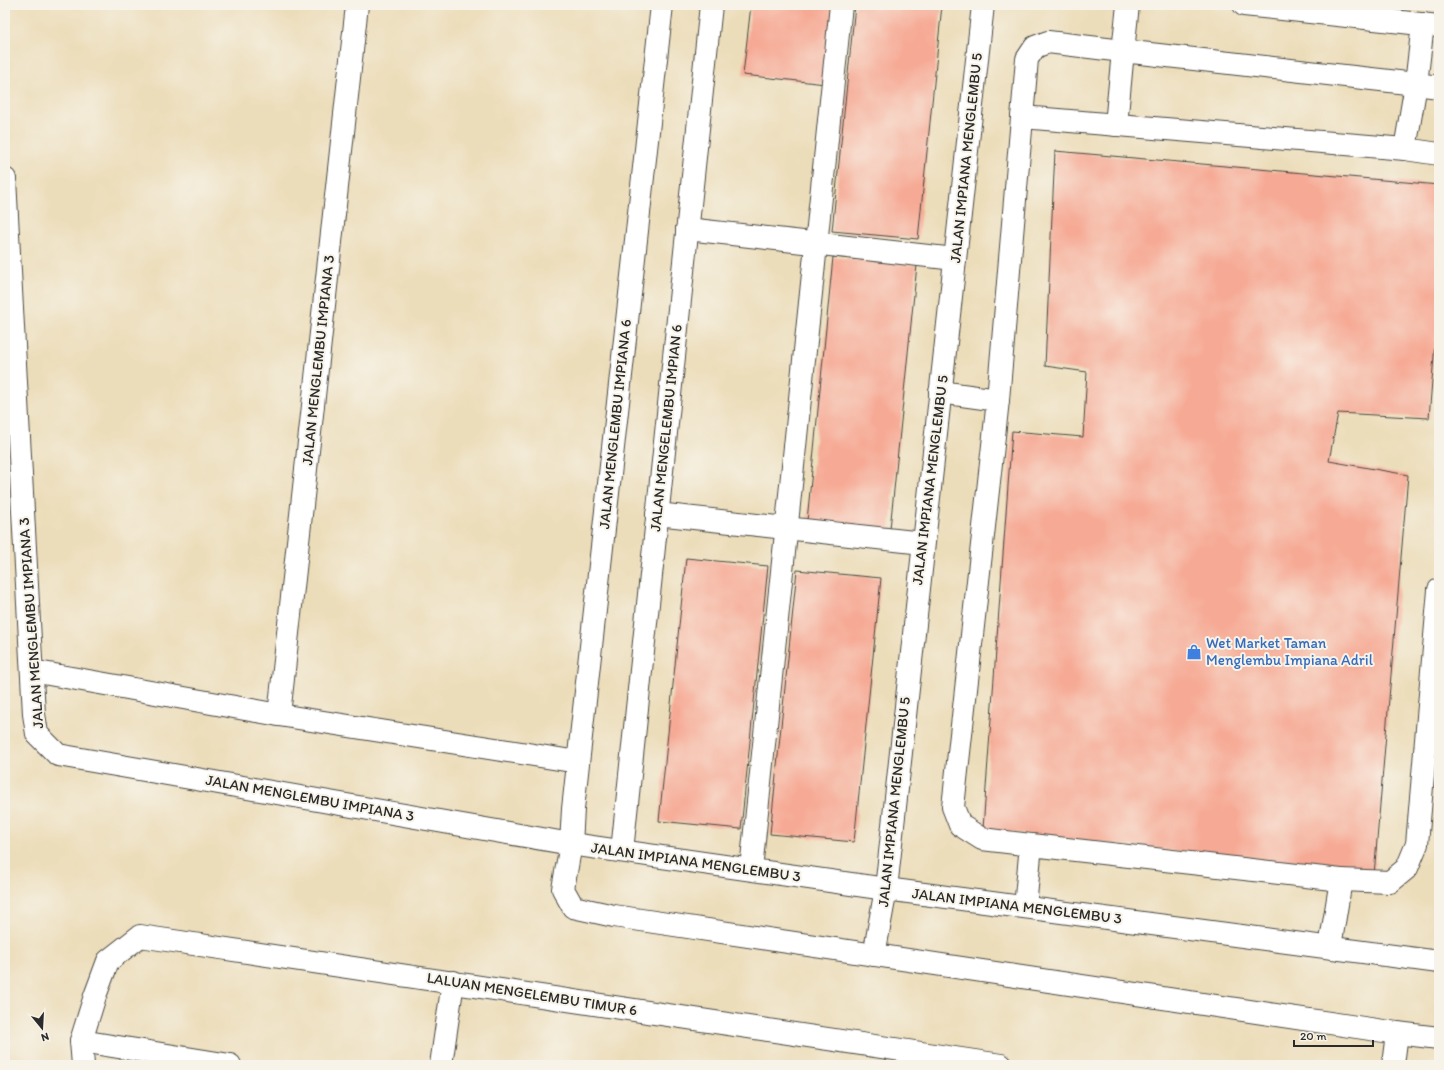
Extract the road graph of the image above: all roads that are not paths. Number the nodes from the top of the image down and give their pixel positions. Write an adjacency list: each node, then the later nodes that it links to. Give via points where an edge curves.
1 (357, 5): 27 (street, JALAN MENGLEMBU IMPIANA 3)
2 (662, 5): 28 (street, JALAN MENGLEMBU IMPIANA 6)
3 (711, 5): 17 (street, JALAN MENGELEMBU IMPIAN 6)
4 (841, 5): 18 (street)
5 (983, 5): 19 (street, JALAN IMPIANA MENGLEMBU 5)
6 (1128, 5): 9 (street)
7 (1244, 5): 8 (street)
8 (1431, 25): 10 (street)
9 (1123, 51): 10 (street); 12 (street, via 1048,42 1035,47 1027,59); 13 (street)
10 (1416, 84): 11 (street); 14 (street)
11 (1439, 87)
12 (1022, 117): 13 (street); 21 (street)
13 (1116, 125): 14 (street)
14 (1405, 149): 15 (street)
15 (1439, 154)
16 (5, 179): 26 (street, JALAN MENGLEMBU IMPIANA 3)
17 (687, 229): 18 (street); 22 (street, JALAN MENGELEMBU IMPIAN 6)
18 (817, 244): 19 (street); 23 (street)
19 (955, 259): 20 (street, JALAN IMPIANA MENGLEMBU 5)
20 (940, 392): 21 (street); 24 (street, JALAN IMPIANA MENGLEMBU 5)
21 (998, 400): 30 (street, via 953,806 960,825 982,839)
22 (657, 514): 23 (street); 31 (street, JALAN MENGELEMBU IMPIAN 6)
23 (787, 528): 24 (street); 32 (street)
24 (922, 543): 34 (street, JALAN IMPIANA MENGLEMBU 5)
25 (1439, 590): 33 (street, via 1417,844 1407,868 1390,882)
26 (32, 671): 27 (street); 29 (street, JALAN MENGLEMBU IMPIANA 3, via 37,734 58,755)
27 (279, 715): 28 (street)
28 (578, 762): 29 (street, JALAN MENGLEMBU IMPIANA 6)
29 (571, 844): 31 (street, JALAN IMPIANA MENGLEMBU 3); 37 (street, JALAN MENGLEMBU IMPIANA 6, via 563,889 572,907 614,916)
30 (1031, 845): 33 (street); 35 (street)
31 (622, 851): 32 (street, JALAN IMPIANA MENGLEMBU 3)
32 (751, 870): 34 (street, JALAN IMPIANA MENGLEMBU 3)
33 (1341, 880): 36 (street)
34 (886, 889): 35 (street, JALAN IMPIANA MENGLEMBU 3); 37 (street, JALAN IMPIANA MENGLEMBU 5)
35 (1025, 907): 36 (street, JALAN IMPIANA MENGLEMBU 3)
36 (1330, 947): 38 (street, JALAN IMPIANA MENGLEMBU 3)
37 (874, 956): 40 (street)
38 (1439, 962)
39 (453, 982): 42 (street, LALUAN MENGELEMBU TIMUR 6, via 140,936 108,961); 45 (street); 46 (street, LALUAN MENGELEMBU TIMUR 6)
40 (1397, 1033): 41 (street); 47 (street)
41 (1439, 1038)
42 (81, 1041): 43 (street); 44 (street)
43 (83, 1065)
44 (230, 1065)
45 (441, 1065)
46 (1001, 1065)
47 (1394, 1065)

